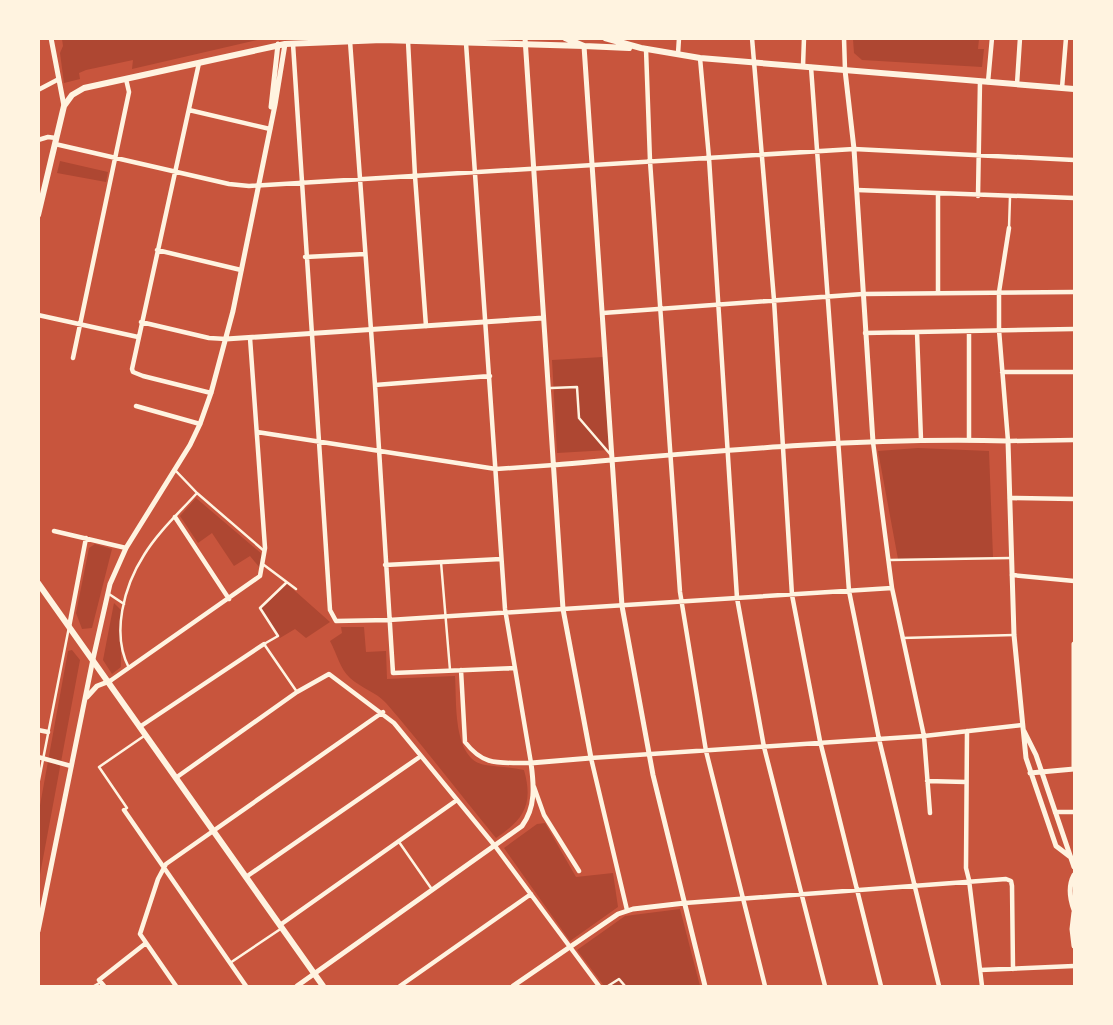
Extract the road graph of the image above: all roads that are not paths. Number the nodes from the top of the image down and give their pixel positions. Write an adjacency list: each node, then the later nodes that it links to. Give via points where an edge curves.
1 (51, 38): 28 (street)
2 (565, 38): 18 (main road)
3 (679, 38): 20 (street)
4 (752, 38): 23 (street)
5 (804, 38): 24 (street)
6 (844, 38): 26 (street)
7 (992, 38): 29 (street)
8 (1020, 38): 30 (street)
9 (1066, 38): 31 (street)
10 (382, 39): 11 (main road); 13 (main road)
11 (404, 39): 17 (main road); 51 (street)
12 (605, 39): 19 (main road)
13 (349, 40): 16 (main road); 52 (street)
14 (479, 40): 15 (main road); 17 (main road)
15 (527, 40): 18 (main road); 48 (street)
16 (284, 42): 22 (main road); 36 (street); 53 (street)
17 (466, 42): 50 (street)
18 (583, 46): 19 (main road); 47 (street)
19 (643, 49): 20 (main road); 46 (street)
20 (678, 55): 21 (main road)
21 (700, 58): 23 (main road); 44 (street)
22 (199, 62): 27 (main road); 35 (street)
23 (754, 62): 24 (main road); 41 (street)
24 (803, 66): 25 (main road)
25 (811, 67): 26 (main road); 40 (street)
26 (845, 70): 29 (main road); 39 (street)
27 (126, 78): 34 (main road, via 80,90); 43 (street, via 129,92)
28 (57, 80): 33 (street); 34 (street)
29 (984, 81): 30 (main road); 42 (street)
30 (1017, 84): 31 (main road)
31 (1062, 88): 32 (main road)
32 (1074, 89)
33 (38, 90)
34 (64, 106): 38 (main road)
35 (189, 110): 36 (street); 49 (street)
36 (270, 130): 54 (street)
37 (38, 140): 38 (street, via 48,136)
38 (55, 141): 43 (street); 60 (main road)
39 (854, 149): 40 (street); 42 (street); 55 (street)
40 (818, 151): 41 (street); 70 (street)
41 (762, 155): 44 (street); 71 (street)
42 (979, 156): 45 (street); 57 (street)
43 (116, 158): 49 (street); 79 (street)
44 (709, 158): 46 (street); 72 (street)
45 (1074, 160)
46 (650, 161): 47 (street); 73 (street)
47 (591, 165): 48 (street); 74 (street)
48 (533, 169): 50 (street); 76 (street)
49 (175, 171): 54 (street); 62 (street)
50 (474, 172): 51 (street); 78 (street)
51 (415, 176): 52 (street); 80 (street)
52 (360, 179): 53 (street); 63 (street)
53 (300, 183): 54 (street); 64 (street)
54 (257, 186): 65 (street)
55 (857, 190): 56 (street); 69 (street)
56 (938, 194): 57 (street); 68 (street)
57 (978, 196): 58 (street)
58 (1010, 197): 59 (street); 61 (street)
59 (1074, 198)
60 (38, 215)
61 (1009, 228): 66 (street)
62 (157, 250): 65 (street); 77 (street)
63 (365, 254): 64 (street); 82 (street)
64 (305, 257): 87 (street)
65 (242, 270): 90 (street)
66 (999, 292): 67 (street); 68 (street); 83 (street)
67 (1074, 292)
68 (938, 293): 69 (street)
69 (863, 295): 70 (street); 86 (street)
70 (829, 297): 71 (street); 107 (street)
71 (774, 300): 72 (street); 108 (street)
72 (718, 304): 73 (street); 110 (street)
73 (660, 308): 74 (street); 111 (street)
74 (603, 313): 112 (street)
75 (38, 315): 79 (street)
76 (543, 318): 78 (street); 96 (street)
77 (141, 322): 88 (street); 90 (street)
78 (486, 322): 80 (street); 94 (street)
79 (80, 324): 88 (street); 91 (street)
80 (426, 326): 82 (street)
81 (1074, 328): 83 (street)
82 (370, 330): 87 (street); 95 (street)
83 (999, 330): 84 (street); 92 (street)
84 (969, 331): 85 (street); 102 (street)
85 (917, 332): 86 (street); 101 (street)
86 (864, 333): 106 (street)
87 (310, 334): 89 (street); 105 (street)
88 (138, 337): 97 (street, via 132,371)
89 (250, 338): 90 (street); 100 (street)
90 (226, 339): 97 (street)
91 (73, 358)
92 (1002, 372): 93 (street); 104 (street)
93 (1074, 372)
94 (490, 376): 95 (street); 114 (street)
95 (375, 385): 109 (street)
96 (548, 388): 112 (street, via 577,387 579,418); 113 (street)
97 (211, 393): 99 (street)
98 (136, 406): 99 (street)
99 (200, 424): 115 (street)
100 (257, 432): 105 (street); 123 (street)
101 (921, 440): 102 (street); 106 (street)
102 (969, 440): 104 (street)
103 (1074, 440): 104 (street)
104 (1007, 441): 117 (street)
105 (319, 442): 109 (street); 147 (street, via 330,611 340,622)
106 (873, 442): 107 (street); 126 (street)
107 (839, 443): 108 (street); 136 (street)
108 (782, 446): 110 (street); 138 (street)
109 (379, 450): 114 (street); 129 (street)
110 (728, 450): 111 (street); 139 (street)
111 (670, 455): 112 (street); 141 (street)
112 (612, 460): 113 (street); 143 (street)
113 (554, 465): 114 (street); 144 (street)
114 (496, 469): 125 (street)
115 (175, 470): 116 (street); 122 (street)
116 (197, 494): 119 (street); 123 (street)
117 (1010, 498): 118 (street); 124 (street)
118 (1074, 499)
119 (175, 517): 140 (street); 142 (street, via 143,555)
120 (54, 531): 121 (street)
121 (86, 538): 122 (street); 148 (street)
122 (126, 548): 137 (street)
123 (265, 551): 128 (street)
124 (1011, 558): 126 (street); 130 (street)
125 (501, 559): 127 (street); 145 (street)
126 (889, 561): 134 (street)
127 (441, 562): 129 (street); 146 (street)
128 (264, 565): 133 (street); 140 (street, via 260,576)
129 (385, 565): 147 (street)
130 (1012, 575): 131 (street); 149 (street)
131 (1074, 581)
132 (38, 583): 148 (main road)
133 (286, 583): 135 (street); 152 (street, via 260,608 278,635)
134 (892, 588): 136 (street); 150 (street)
135 (296, 590)
136 (849, 591): 138 (street); 170 (street)
137 (108, 592): 142 (street); 153 (street)
138 (792, 595): 139 (street); 171 (street)
139 (737, 598): 141 (street); 172 (street)
140 (229, 599): 154 (street)
141 (681, 602): 143 (street); 173 (street)
142 (124, 604): 154 (street, via 121,650)
143 (622, 606): 144 (street); 174 (street)
144 (564, 609): 145 (street); 177 (street)
145 (506, 613): 146 (street); 155 (street)
146 (446, 617): 147 (street); 156 (street)
147 (389, 620): 156 (street, via 393,673)
148 (69, 627): 153 (main road); 166 (street)
149 (1014, 635): 150 (street); 163 (street)
150 (902, 638): 169 (street)
151 (1074, 644): 158 (street)
152 (264, 645): 160 (street); 164 (street)
153 (93, 659): 159 (main road); 161 (street)
154 (129, 668): 159 (street)
155 (515, 668): 157 (street); 178 (street)
156 (450, 670): 157 (street)
157 (461, 670): 178 (street, via 465,742 486,761)
158 (1074, 674): 180 (street)
159 (110, 681): 161 (street, via 95,687); 164 (main road)
160 (297, 692): 162 (street, via 329,674); 183 (street)
161 (85, 699): 179 (street)
162 (383, 712): 175 (street); 193 (street)
163 (1022, 725): 167 (street); 181 (street); 182 (street)
164 (141, 726): 168 (main road)
165 (38, 730): 166 (street)
166 (48, 732): 176 (street)
167 (967, 732): 169 (street); 185 (street)
168 (147, 734): 183 (main road); 189 (street, via 99,767 127,808)
169 (924, 736): 170 (street); 184 (street)
170 (878, 739): 171 (street); 203 (street)
171 (820, 741): 172 (street); 205 (street)
172 (765, 747): 173 (street); 207 (street)
173 (706, 751): 174 (street); 208 (street)
174 (648, 754): 177 (street); 210 (street)
175 (421, 756): 188 (street); 200 (street)
176 (41, 758): 179 (street); 186 (street)
177 (592, 758): 178 (street); 211 (street)
178 (531, 763): 187 (street)
179 (71, 766): 209 (street)
180 (1074, 769): 181 (street)
181 (1041, 771): 182 (street); 190 (street)
182 (1030, 773): 196 (street, via 1056,846)
183 (177, 777): 193 (main road)
184 (927, 781): 185 (street); 192 (street)
185 (966, 782): 202 (street)
186 (38, 785)
187 (534, 786): 195 (street, via 528,818); 199 (street, via 544,815)
188 (457, 800): 194 (street); 195 (street)
189 (124, 810): 198 (street)
190 (1055, 812): 191 (street); 196 (street)
191 (1074, 812)
192 (930, 813)
193 (214, 831): 198 (street); 200 (main road)
194 (398, 842): 204 (street); 213 (street)
195 (495, 846): 204 (street); 206 (street)
196 (1073, 859): 197 (street)
197 (1074, 867)
198 (164, 868): 215 (street, via 141,928); 218 (street)
199 (579, 872)
200 (246, 877): 213 (main road)
201 (1073, 879): 212 (street)
202 (969, 880): 203 (street); 220 (street, via 1011,881); 221 (street)
203 (914, 886): 205 (street); 238 (street)
204 (433, 891): 222 (street)
205 (858, 891): 207 (street); 237 (street)
206 (531, 894): 217 (street); 229 (street)
207 (803, 895): 208 (street); 236 (street)
208 (743, 897): 210 (street); 235 (street)
209 (41, 902): 214 (street)
210 (685, 902): 211 (street); 234 (street)
211 (627, 910): 217 (street)
212 (1074, 911): 216 (street)
213 (281, 927): 218 (street); 222 (main road)
214 (38, 931)
215 (146, 943): 223 (street, via 99,980); 225 (street)
216 (1074, 946)
217 (570, 947): 230 (street); 231 (street)
218 (230, 964): 226 (street)
219 (1074, 966): 220 (street)
220 (1013, 969): 221 (street)
221 (980, 970): 239 (street)
222 (314, 974): 227 (street); 228 (main road)
223 (102, 984): 224 (street)
224 (94, 986)
225 (176, 986)
226 (246, 986)
227 (297, 986)
228 (323, 986)
229 (400, 986)
230 (513, 986)
231 (599, 986)
232 (608, 986): 233 (street, via 619,979)
233 (625, 986)
234 (705, 986)
235 (765, 986)
236 (825, 986)
237 (881, 986)
238 (939, 986)
239 (982, 986)

